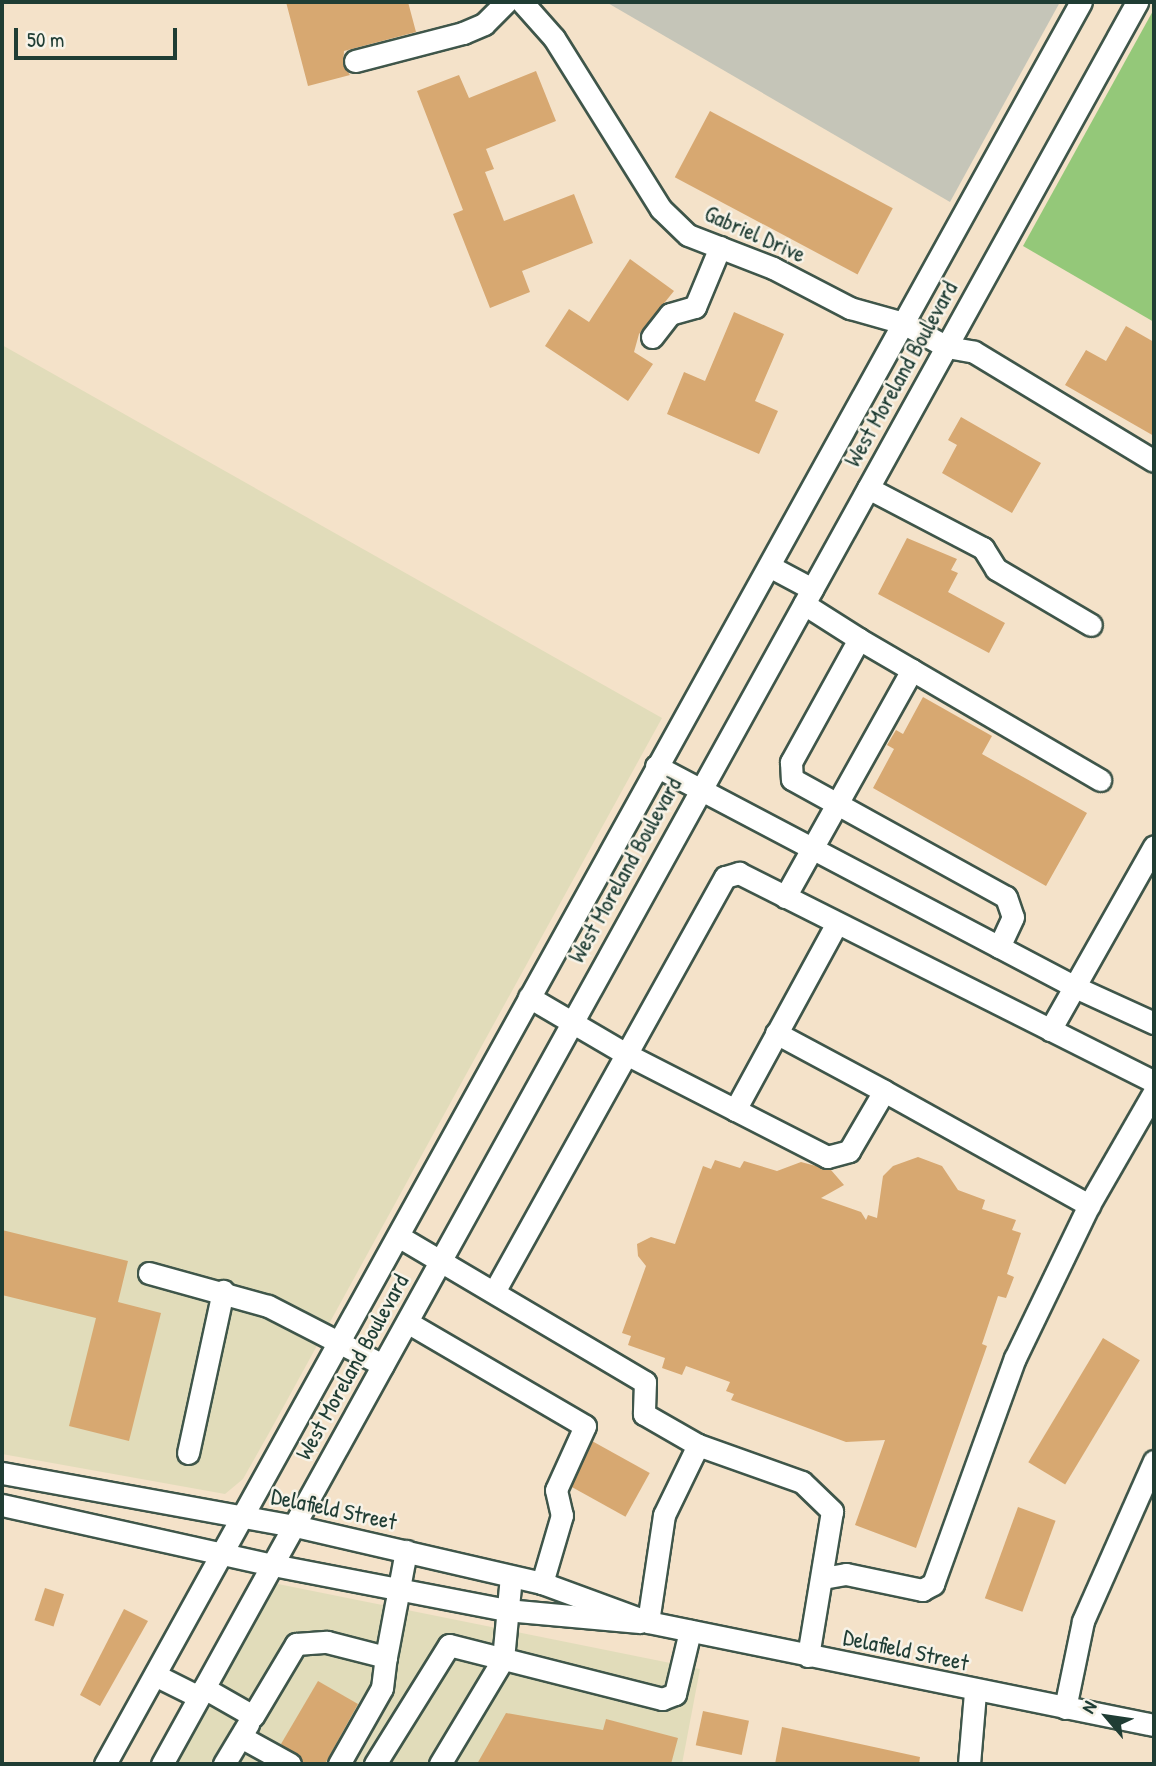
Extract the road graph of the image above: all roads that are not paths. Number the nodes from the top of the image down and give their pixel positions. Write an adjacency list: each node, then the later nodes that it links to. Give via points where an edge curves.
1 (506, 2): 5 (street, via 484,24 463,33)
2 (522, 2): 6 (street, Gabriel Drive, via 554,38 661,209 688,235)
3 (1081, 2): 7 (street, West Moreland Boulevard)
4 (1137, 2): 9 (street, West Moreland Boulevard)
5 (355, 61)
6 (720, 247): 7 (street, Gabriel Drive, via 773,268 850,308); 8 (street, via 695,307 670,314)
7 (904, 323): 9 (street, Gabriel Drive); 12 (street, West Moreland Boulevard)
8 (652, 337)
9 (947, 346): 10 (street, Gabriel Drive, via 974,352); 11 (street, West Moreland Boulevard)
10 (1154, 461)
11 (868, 488): 13 (street, West Moreland Boulevard); 14 (street, via 983,548 996,569)
12 (769, 566): 13 (street); 17 (street, West Moreland Boulevard)
13 (808, 596): 15 (street); 19 (street, West Moreland Boulevard)
14 (1091, 625)
15 (859, 639): 16 (street); 20 (street, via 791,762 792,779)
16 (912, 670): 18 (street); 20 (street)
17 (656, 766): 19 (street); 27 (street, West Moreland Boulevard)
18 (1100, 780)
19 (700, 789): 22 (street); 28 (street, West Moreland Boulevard)
20 (835, 803): 22 (street); 25 (street, via 1006,897 1013,917)
21 (1154, 846): 26 (street)
22 (811, 848): 23 (street); 25 (street)
23 (785, 897): 24 (street); 32 (street, via 739,873 725,877)
24 (836, 923): 30 (street); 31 (street)
25 (999, 947): 26 (street)
26 (1075, 987): 29 (street); 30 (street)
27 (529, 997): 28 (street); 38 (street, West Moreland Boulevard)
28 (572, 1022): 32 (street); 39 (street, West Moreland Boulevard)
29 (1154, 1023)
30 (1051, 1030): 33 (street)
31 (776, 1033): 34 (street); 36 (street)
32 (626, 1054): 36 (street); 42 (street)
33 (1154, 1082)
34 (884, 1091): 36 (street, via 849,1152 827,1157); 37 (street)
35 (1154, 1093): 37 (street)
36 (734, 1110)
37 (1089, 1205): 59 (street, via 1014,1358 933,1584 922,1590 846,1574)
38 (398, 1236): 39 (street); 44 (street, West Moreland Boulevard)
39 (441, 1260): 42 (street); 43 (street, West Moreland Boulevard)
40 (149, 1273): 41 (street)
41 (223, 1291): 44 (street, via 268,1306); 47 (street)
42 (494, 1292): 46 (street, via 645,1382 644,1414)
43 (407, 1322): 45 (street, West Moreland Boulevard); 60 (street, via 585,1426 556,1490 562,1514)
44 (340, 1342): 45 (street); 52 (street, West Moreland Boulevard)
45 (383, 1365): 53 (street, West Moreland Boulevard)
46 (698, 1445): 59 (street, via 802,1482 832,1511); 63 (street, via 664,1515)
47 (188, 1453)
48 (1153, 1469): 71 (street, via 1083,1621)
49 (2, 1473): 50 (street, Delafield Street)
50 (117, 1494): 52 (street, Delafield Street); 54 (street)
51 (2, 1505): 54 (street, Delafield Street)
52 (242, 1517): 53 (street, Delafield Street); 56 (street, West Moreland Boulevard)
53 (295, 1526): 55 (street, Delafield Street); 57 (street, West Moreland Boulevard)
54 (112, 1528): 56 (street, Delafield Street)
55 (406, 1551): 58 (street, Delafield Street); 61 (street)
56 (222, 1552): 57 (street, Delafield Street); 68 (street, West Moreland Boulevard)
57 (273, 1565): 61 (street, Delafield Street); 69 (street, West Moreland Boulevard)
58 (512, 1576): 60 (street, Delafield Street); 62 (street)
59 (823, 1578): 65 (street)
60 (542, 1583): 63 (street, Delafield Street)
61 (400, 1590): 62 (street, Delafield Street); 66 (street)
62 (506, 1610): 63 (street, Delafield Street, via 609,1623); 67 (street)
63 (648, 1622): 64 (street, Delafield Street)
64 (690, 1632): 65 (street, Delafield Street); 67 (street, via 675,1694 662,1699)
65 (808, 1656): 70 (street, Delafield Street)
66 (386, 1657): 72 (street, via 327,1642 296,1644); 79 (street, via 382,1688)
67 (503, 1659): 80 (street, via 449,1645); 81 (street)
68 (155, 1675): 69 (street); 76 (street, West Moreland Boulevard)
69 (201, 1692): 72 (street); 77 (street, West Moreland Boulevard)
70 (975, 1692): 71 (street, Delafield Street); 82 (street)
71 (1065, 1708): 73 (street, Delafield Street)
72 (253, 1716): 74 (street)
73 (1154, 1725)
74 (241, 1737): 75 (street); 78 (street)
75 (232, 1761)
76 (105, 1764)
77 (162, 1764)
78 (290, 1764)
79 (340, 1764)
80 (375, 1764)
81 (440, 1764)
82 (969, 1764)

